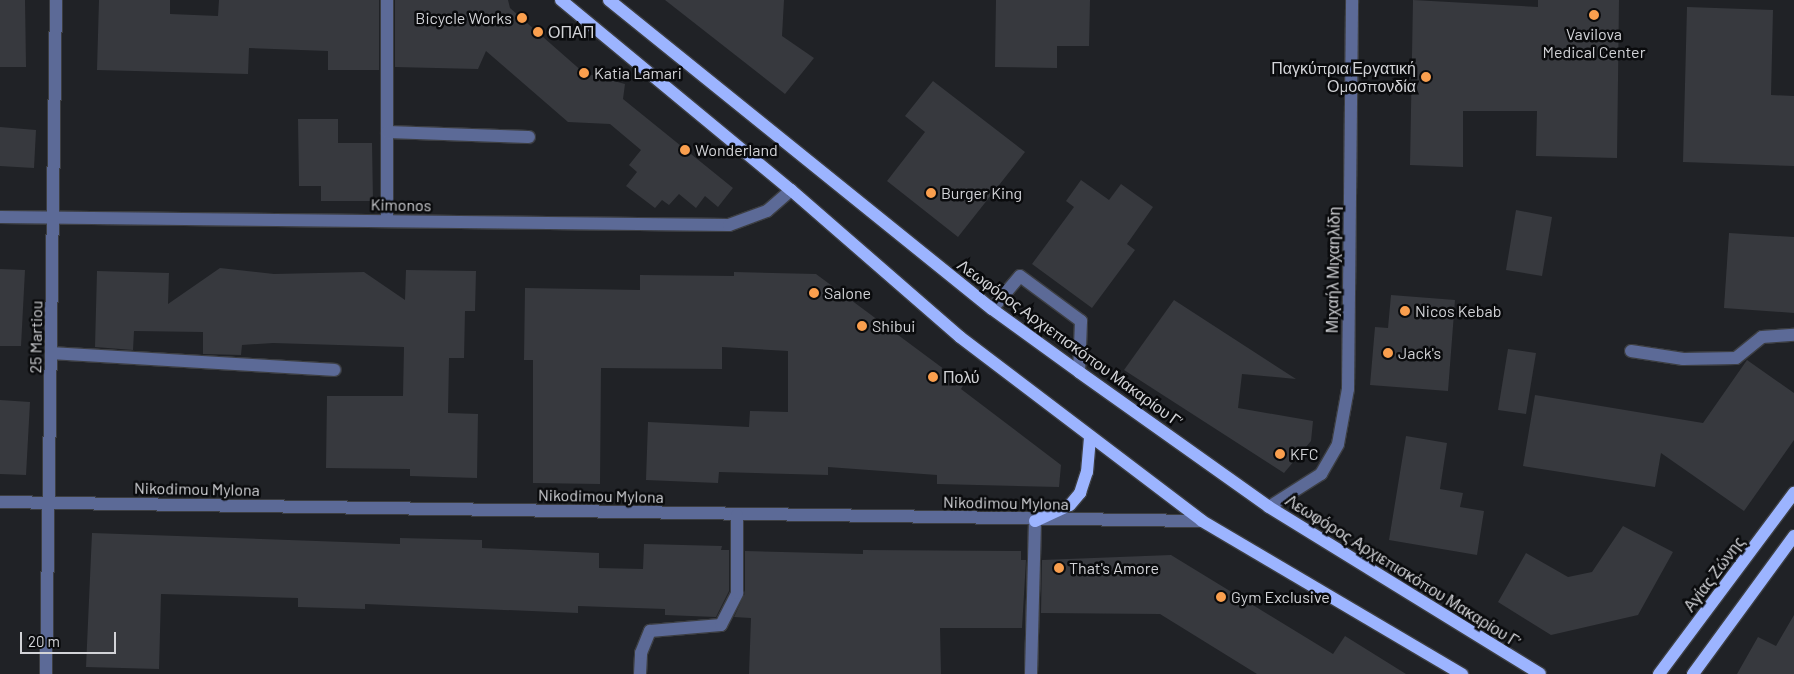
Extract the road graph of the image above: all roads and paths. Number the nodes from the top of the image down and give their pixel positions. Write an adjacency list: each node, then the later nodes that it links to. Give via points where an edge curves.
1 (56, 0): 10 (street, 25 Martiou)
2 (387, 0): 6 (street)
3 (560, 0): 8 (main road)
4 (609, 0): 12 (main road, Λεωφόρος Αρχιεπισκόπου Μακαρίου Γ’)
5 (1352, 0): 22 (street, Μιχαήλ Μιχαηλίδη, via 1346,398 1338,444 1321,474)
6 (387, 132): 7 (street); 11 (street)
7 (529, 137)
8 (791, 190): 11 (street, Kimonos, via 766,211 729,225); 18 (main road, via 960,338)
9 (0, 217): 10 (street, Kimonos)
10 (55, 218): 11 (street, Kimonos); 15 (street, 25 Martiou)
11 (387, 221)
12 (992, 309): 17 (main road, Λεωφόρος Αρχιεπισκόπου Μακαρίου Γ’); 17 (street, via 1020,276 1081,321)
13 (1794, 335): 14 (street, via 1762,337 1736,358 1683,359)
14 (1630, 351)
15 (52, 353): 16 (street); 21 (street, 25 Martiou)
16 (334, 370)
17 (1079, 372): 22 (main road, Λεωφόρος Αρχιεπισκόπου Μακαρίου Γ’)
18 (1090, 436): 24 (main road, via 1087,472 1080,493 1070,505); 25 (main road)
19 (1794, 493): 32 (main road, Αγίας Ζώνης)
20 (0, 502): 21 (street, Nikodimou Mylona)
21 (50, 503): 23 (street, Nikodimou Mylona); 27 (street, 25 Martiou)
22 (1269, 507): 31 (main road, Λεωφόρος Αρχιεπισκόπου Μακαρίου Γ’)
23 (737, 515): 24 (street, Nikodimou Mylona); 28 (street, via 738,593 721,625 650,630 641,653)
24 (1035, 520): 25 (street, Nikodimou Mylona); 29 (street)
25 (1202, 521): 30 (main road)
26 (1794, 536): 33 (main road)
27 (46, 674)
28 (640, 674)
29 (1031, 674)
30 (1462, 674)
31 (1540, 674)
32 (1659, 674)
33 (1694, 674)

